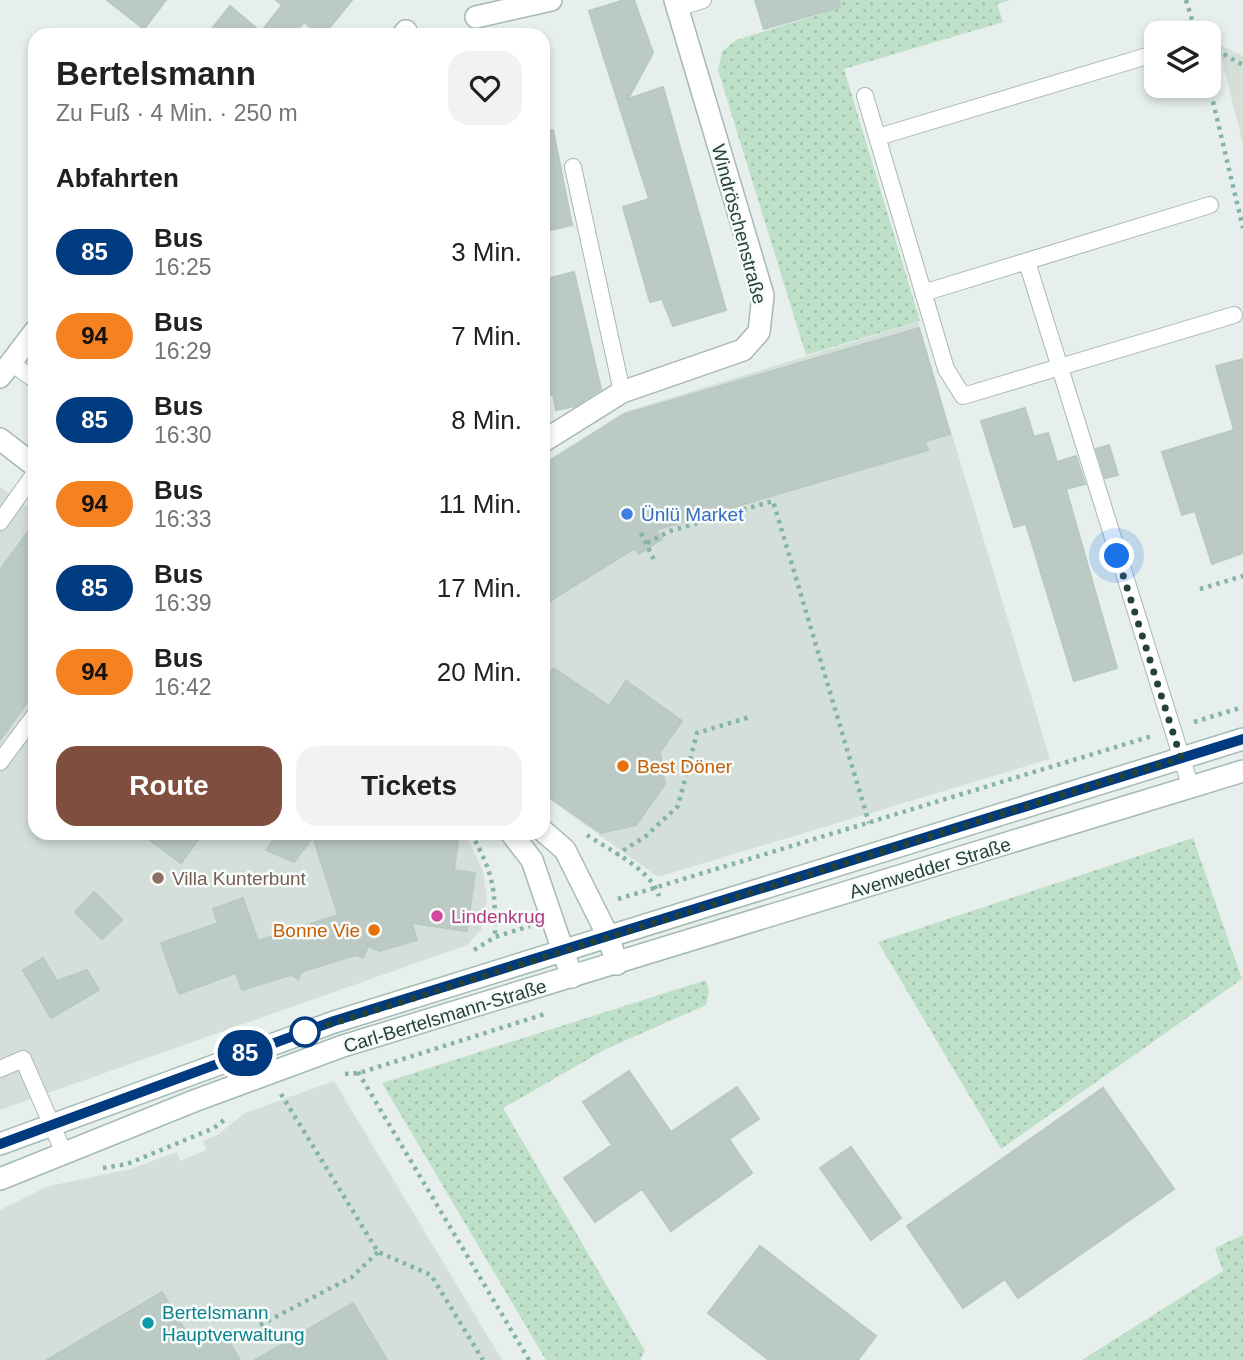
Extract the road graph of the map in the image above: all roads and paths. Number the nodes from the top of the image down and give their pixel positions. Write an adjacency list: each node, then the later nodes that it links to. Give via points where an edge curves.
1 (551, 0): 5 (main road)
2 (703, 0): 4 (lane)
3 (1186, 0): 6 (path)
4 (676, 4): 23 (main road, Windröschenstraße, via 763,295 763,313 759,332 743,350)
5 (476, 17)
6 (1192, 21)
7 (1221, 53): 9 (path)
8 (1144, 57): 12 (lane)
9 (1243, 65)
10 (865, 96): 12 (lane)
11 (1212, 98): 15 (path)
12 (878, 137): 17 (lane)
13 (573, 167): 23 (lane)
14 (1210, 205): 16 (lane)
15 (1243, 228)
16 (1027, 262): 17 (lane); 20 (lane)
17 (923, 293): 20 (lane, via 946,369 963,396)
18 (1234, 315): 20 (lane)
19 (28, 340): 21 (main road)
20 (1059, 367): 37 (lane)
21 (5, 370): 22 (lane)
22 (28, 378)
23 (622, 392): 24 (main road, Windröschenstraße)
24 (550, 437)
25 (0, 439): 26 (main road)
26 (28, 461)
27 (28, 483): 28 (lane)
28 (0, 522)
29 (641, 533): 30 (path)
30 (647, 543): 31 (path); 43 (path, via 670,531 774,501)
31 (655, 562)
32 (1243, 576): 33 (path)
33 (1200, 589)
34 (1243, 706): 37 (path)
35 (750, 718): 48 (path, via 697,733 678,806 646,836)
36 (28, 724): 40 (lane)
37 (1172, 729): 39 (lane); 43 (path)
38 (1243, 738): 39 (main road, Avenwedder Straße)
39 (1181, 758): 42 (lane); 49 (main road, Avenwedder Straße)
40 (0, 762)
41 (1243, 771): 42 (main road, Avenwedder Straße)
42 (1191, 788): 52 (main road, Avenwedder Straße)
43 (869, 823): 48 (path, via 656,887)
44 (585, 834): 48 (path)
45 (550, 837): 49 (main road, via 565,850)
46 (475, 840): 50 (path, via 491,870 497,897)
47 (516, 840): 51 (main road, via 532,860)
48 (616, 855)
49 (608, 936): 51 (main road, Carl-Bertelsmann-Straße); 52 (main road)
50 (495, 937)
51 (563, 950): 53 (main road); 59 (main road, Carl-Bertelsmann-Straße, via 334,1021)
52 (617, 964): 53 (main road, Carl-Bertelsmann-Straße)
53 (572, 977): 55 (main road, Carl-Bertelsmann-Straße)
54 (520, 1023): 57 (path)
55 (343, 1046): 57 (path); 61 (main road, Carl-Bertelsmann-Straße)
56 (0, 1069): 59 (lane, via 23,1059)
57 (359, 1073): 66 (path)
58 (280, 1093): 63 (path)
59 (51, 1124): 60 (main road, Carl-Bertelsmann-Straße); 61 (lane)
60 (0, 1144)
61 (64, 1153): 62 (main road, Carl-Bertelsmann-Straße)
62 (0, 1179)
63 (378, 1252): 64 (path, via 352,1276); 65 (path, via 431,1276)
64 (260, 1325)
65 (483, 1360)
66 (529, 1360)

